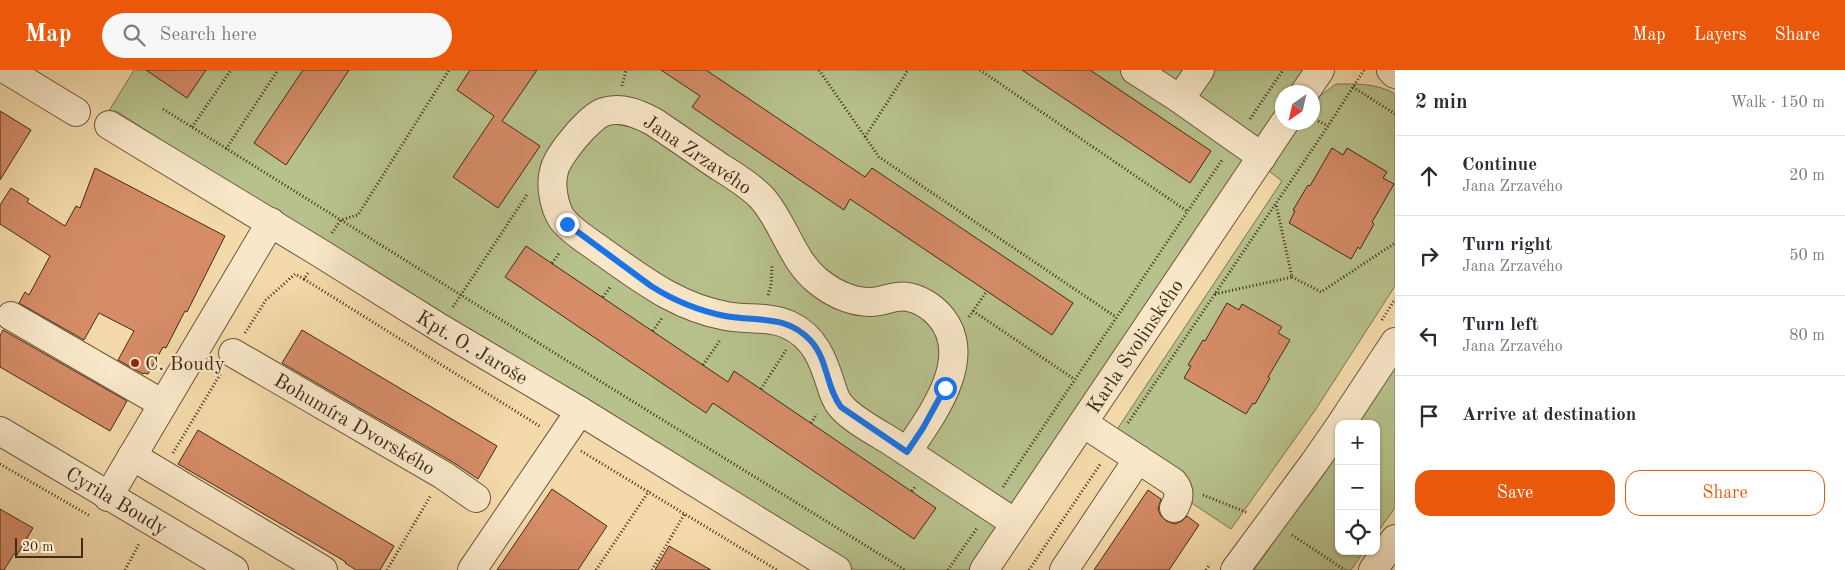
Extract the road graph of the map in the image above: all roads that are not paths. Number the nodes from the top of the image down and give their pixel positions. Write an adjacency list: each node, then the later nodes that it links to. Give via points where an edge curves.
1 (7, 70): 9 (street)
2 (1135, 70): 8 (street)
3 (1200, 70): 8 (street)
4 (1320, 70): 7 (street)
5 (1391, 70): 6 (street)
6 (1395, 74)
7 (1310, 85)
8 (1180, 99): 12 (street)
9 (76, 112)
10 (109, 125): 13 (street, Kpt. O. Jaroše)
11 (1280, 130): 12 (street, Karla Svolinského)
12 (1262, 157): 20 (street, Karla Svolinského)
13 (271, 222): 17 (street); 18 (street, Kpt. O. Jaroše)
14 (11, 316): 17 (street)
15 (1395, 342): 19 (street)
16 (233, 353): 27 (street, Bohumíra Dvorského, via 443,475)
17 (163, 404): 24 (street)
18 (580, 412): 33 (street); 34 (street, Kpt. O. Jaroše)
19 (1343, 420)
20 (1082, 423): 25 (street); 29 (street, Karla Svolinského)
21 (0, 431): 26 (street, Cyrila Boudy)
22 (1335, 432): 37 (street)
23 (907, 452): 23 (street, Jana Zrzavého, via 950,378 953,347 942,318 930,307 908,297 865,302 830,290 804,268 757,193 654,122 635,113 610,110 595,116 583,127 554,171 556,205 561,218 651,286 674,299 714,313 781,322 799,331 821,356 834,396 841,407); 29 (street, Jana Zrzavého)
24 (132, 456): 26 (street); 32 (street)
25 (1138, 459): 28 (street, via 1175,485 1179,498); 36 (street)
26 (108, 497): 31 (street, Cyrila Boudy)
27 (476, 498)
28 (1174, 508)
29 (1015, 523): 35 (street, Karla Svolinského)
30 (1395, 539): 38 (street)
31 (234, 570)
32 (323, 570)
33 (472, 570)
34 (837, 570)
35 (984, 570)
36 (1064, 570)
37 (1235, 570)
38 (1373, 570)

